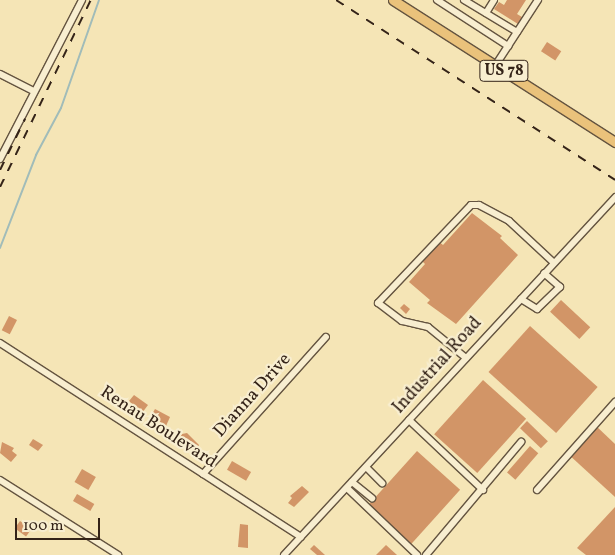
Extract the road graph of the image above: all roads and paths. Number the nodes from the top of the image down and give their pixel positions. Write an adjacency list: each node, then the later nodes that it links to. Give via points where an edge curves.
1 (82, 0): 12 (street)
2 (393, 0): 10 (main road, US 78)
3 (437, 0): 9 (street)
4 (464, 0): 7 (street)
5 (494, 0): 7 (street)
6 (538, 0): 8 (street)
7 (486, 13): 8 (street)
8 (517, 32): 9 (street)
9 (508, 46): 10 (street)
10 (495, 66): 13 (main road, US 78)
11 (0, 74): 12 (street)
12 (32, 91): 14 (street)
13 (615, 142)
14 (0, 159)
15 (615, 197): 16 (street, Industrial Road)
16 (553, 262): 17 (street, Industrial Road); 21 (street, via 509,221 479,205 464,209 378,303 402,321 428,327)
17 (544, 273): 18 (street, Industrial Road); 18 (street, via 560,287 537,309)
18 (521, 298): 21 (street, Industrial Road)
19 (326, 337): 26 (street, Dianna Drive)
20 (0, 343): 26 (street, Renau Boulevard)
21 (466, 358): 23 (street, Industrial Road)
22 (615, 402): 32 (street)
23 (409, 420): 25 (street, Industrial Road); 31 (street)
24 (521, 442): 31 (street)
25 (366, 467): 28 (street, Industrial Road); 29 (street)
26 (203, 474): 34 (street, Renau Boulevard)
27 (0, 480): 35 (street)
28 (352, 482): 30 (street, Industrial Road); 33 (street)
29 (382, 483)
30 (347, 488): 34 (street, Industrial Road); 37 (street)
31 (483, 490): 38 (street)
32 (536, 490)
33 (372, 498)
34 (300, 537): 36 (street, Industrial Road)
35 (118, 555)
36 (284, 555)
37 (417, 555)
38 (426, 555)

